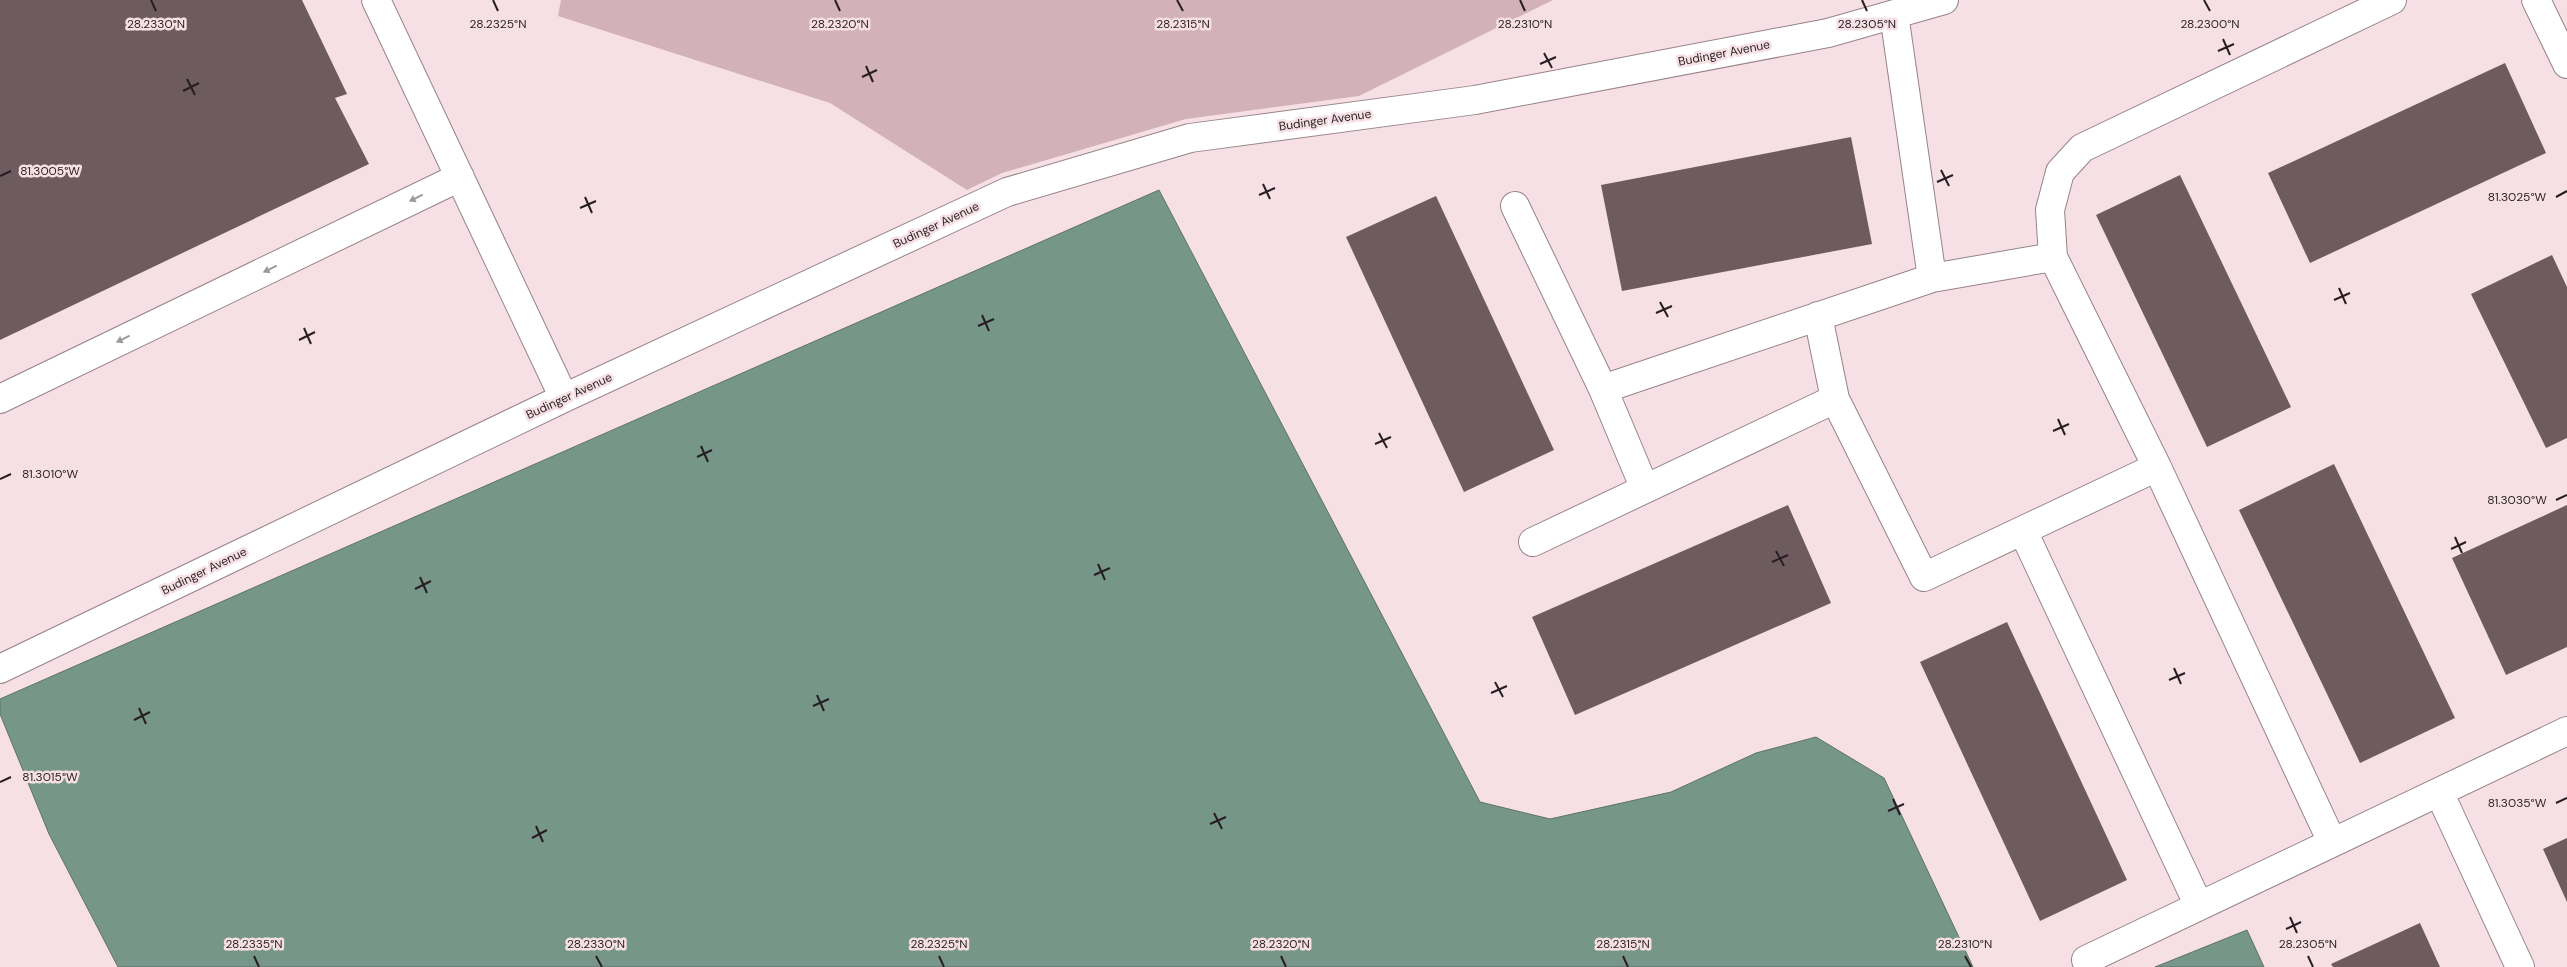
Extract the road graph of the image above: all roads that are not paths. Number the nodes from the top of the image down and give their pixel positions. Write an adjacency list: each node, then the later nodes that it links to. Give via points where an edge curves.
1 (376, 0): 7 (street)
2 (1944, 0): 5 (street, Budinger Avenue)
3 (2392, 0): 9 (street, via 2082,148 2060,172 2050,210)
4 (2536, 0): 6 (street)
5 (1894, 14): 10 (street); 13 (street, Budinger Avenue, via 1828,33 1475,100 1190,138 1007,192)
6 (2567, 64)
7 (460, 177): 13 (street); 14 (street, one-way to 14)
8 (1515, 206): 12 (street)
9 (2053, 257): 10 (street); 16 (street)
10 (1932, 278): 11 (street)
11 (1818, 316): 12 (street); 15 (street)
12 (1602, 389): 17 (street)
13 (564, 398): 20 (street, Budinger Avenue)
14 (0, 399)
15 (1835, 399): 17 (street); 18 (street, via 1924,577)
16 (2156, 467): 18 (street); 23 (street)
17 (1645, 489): 19 (street)
18 (2023, 531): 24 (street)
19 (1533, 542)
20 (0, 669)
21 (2567, 731): 22 (street)
22 (2439, 792): 23 (street); 26 (street)
23 (2332, 842): 24 (street)
24 (2199, 906): 25 (street)
25 (2086, 960)
26 (2520, 967)

